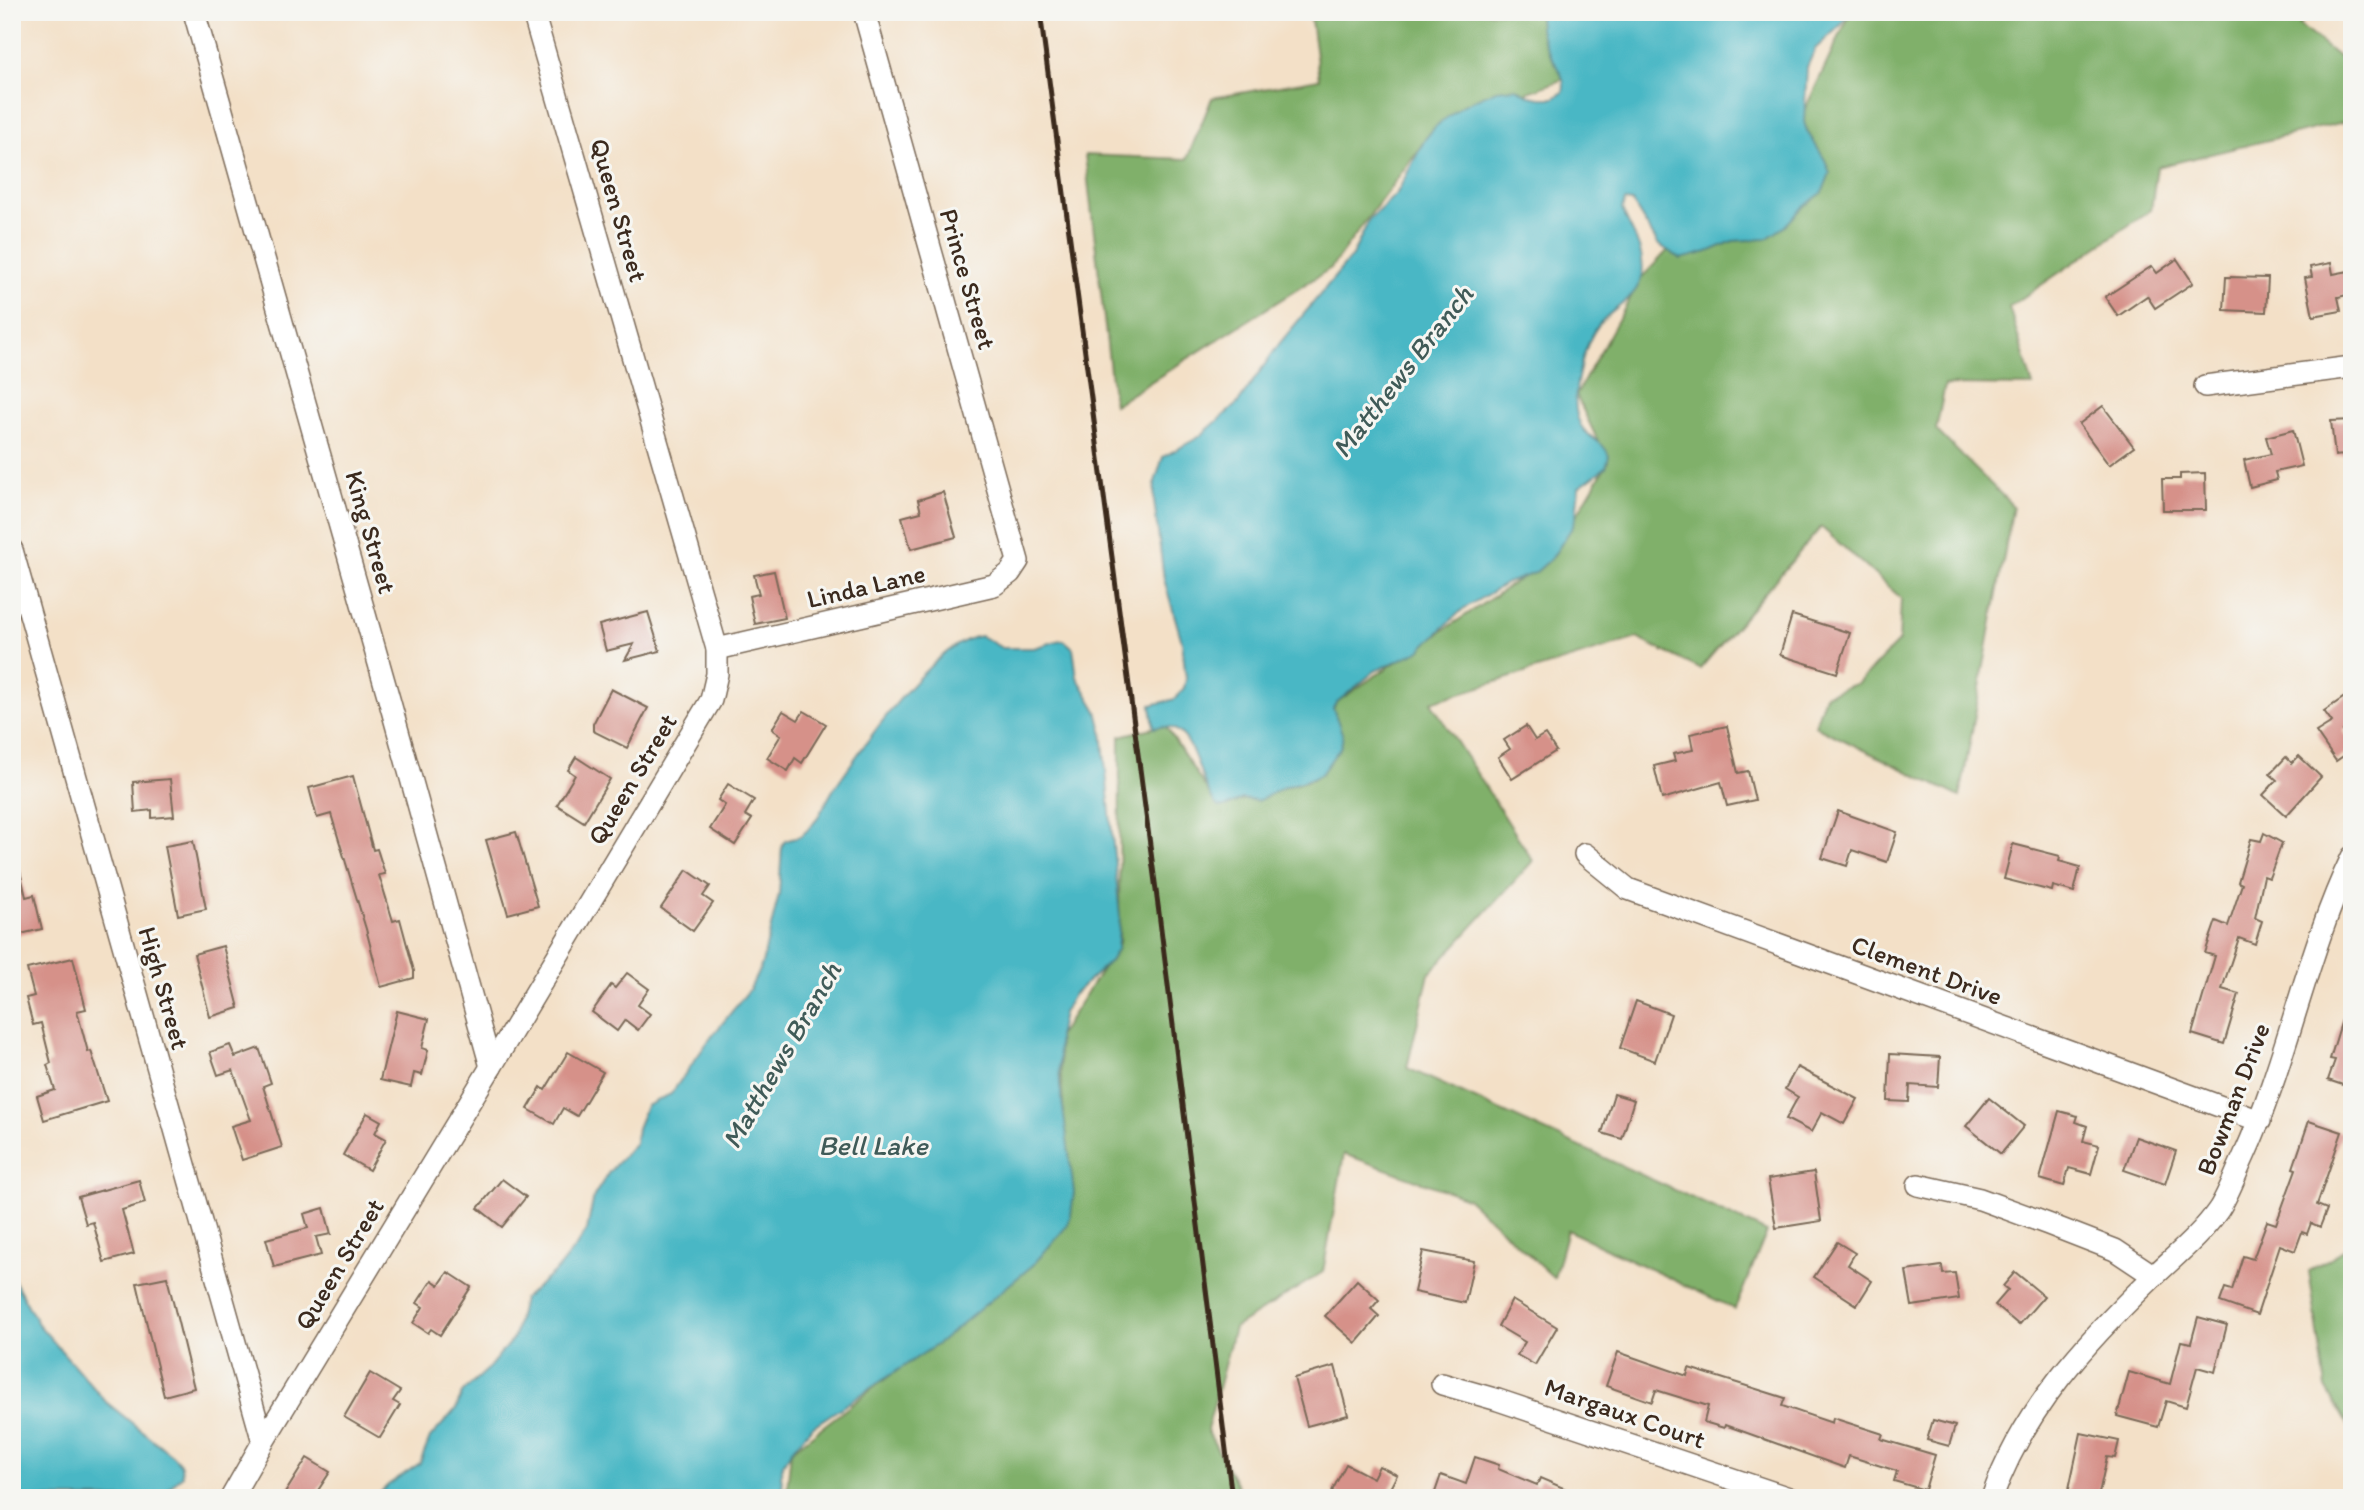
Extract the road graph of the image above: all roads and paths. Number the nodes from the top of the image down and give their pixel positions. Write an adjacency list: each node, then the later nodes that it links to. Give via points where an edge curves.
1 (194, 12): 11 (street, King Street)
2 (533, 12): 8 (street, Queen Street)
3 (864, 12): 7 (street, Prince Street)
4 (2352, 367): 5 (street)
5 (2205, 386)
6 (12, 550): 16 (street, High Street)
7 (1018, 561): 8 (street, Linda Lane, via 994,585)
8 (717, 649): 11 (street, Queen Street, via 718,674 711,701)
9 (1585, 854): 12 (street, Clement Drive, via 1628,889)
10 (2352, 857): 12 (street, Bowman Drive, via 2333,895)
11 (491, 1068): 16 (street, Queen Street)
12 (2260, 1121): 14 (street, Bowman Drive, via 2220,1208 2189,1245)
13 (1918, 1185): 14 (street, via 1980,1199 2048,1224 2115,1250)
14 (2154, 1276): 19 (street, Bowman Drive, via 2081,1350 2037,1407)
15 (1442, 1384): 18 (street, Margaux Court)
16 (263, 1442): 17 (street, Queen Street)
17 (231, 1498)
18 (1789, 1498)
19 (1992, 1498)

